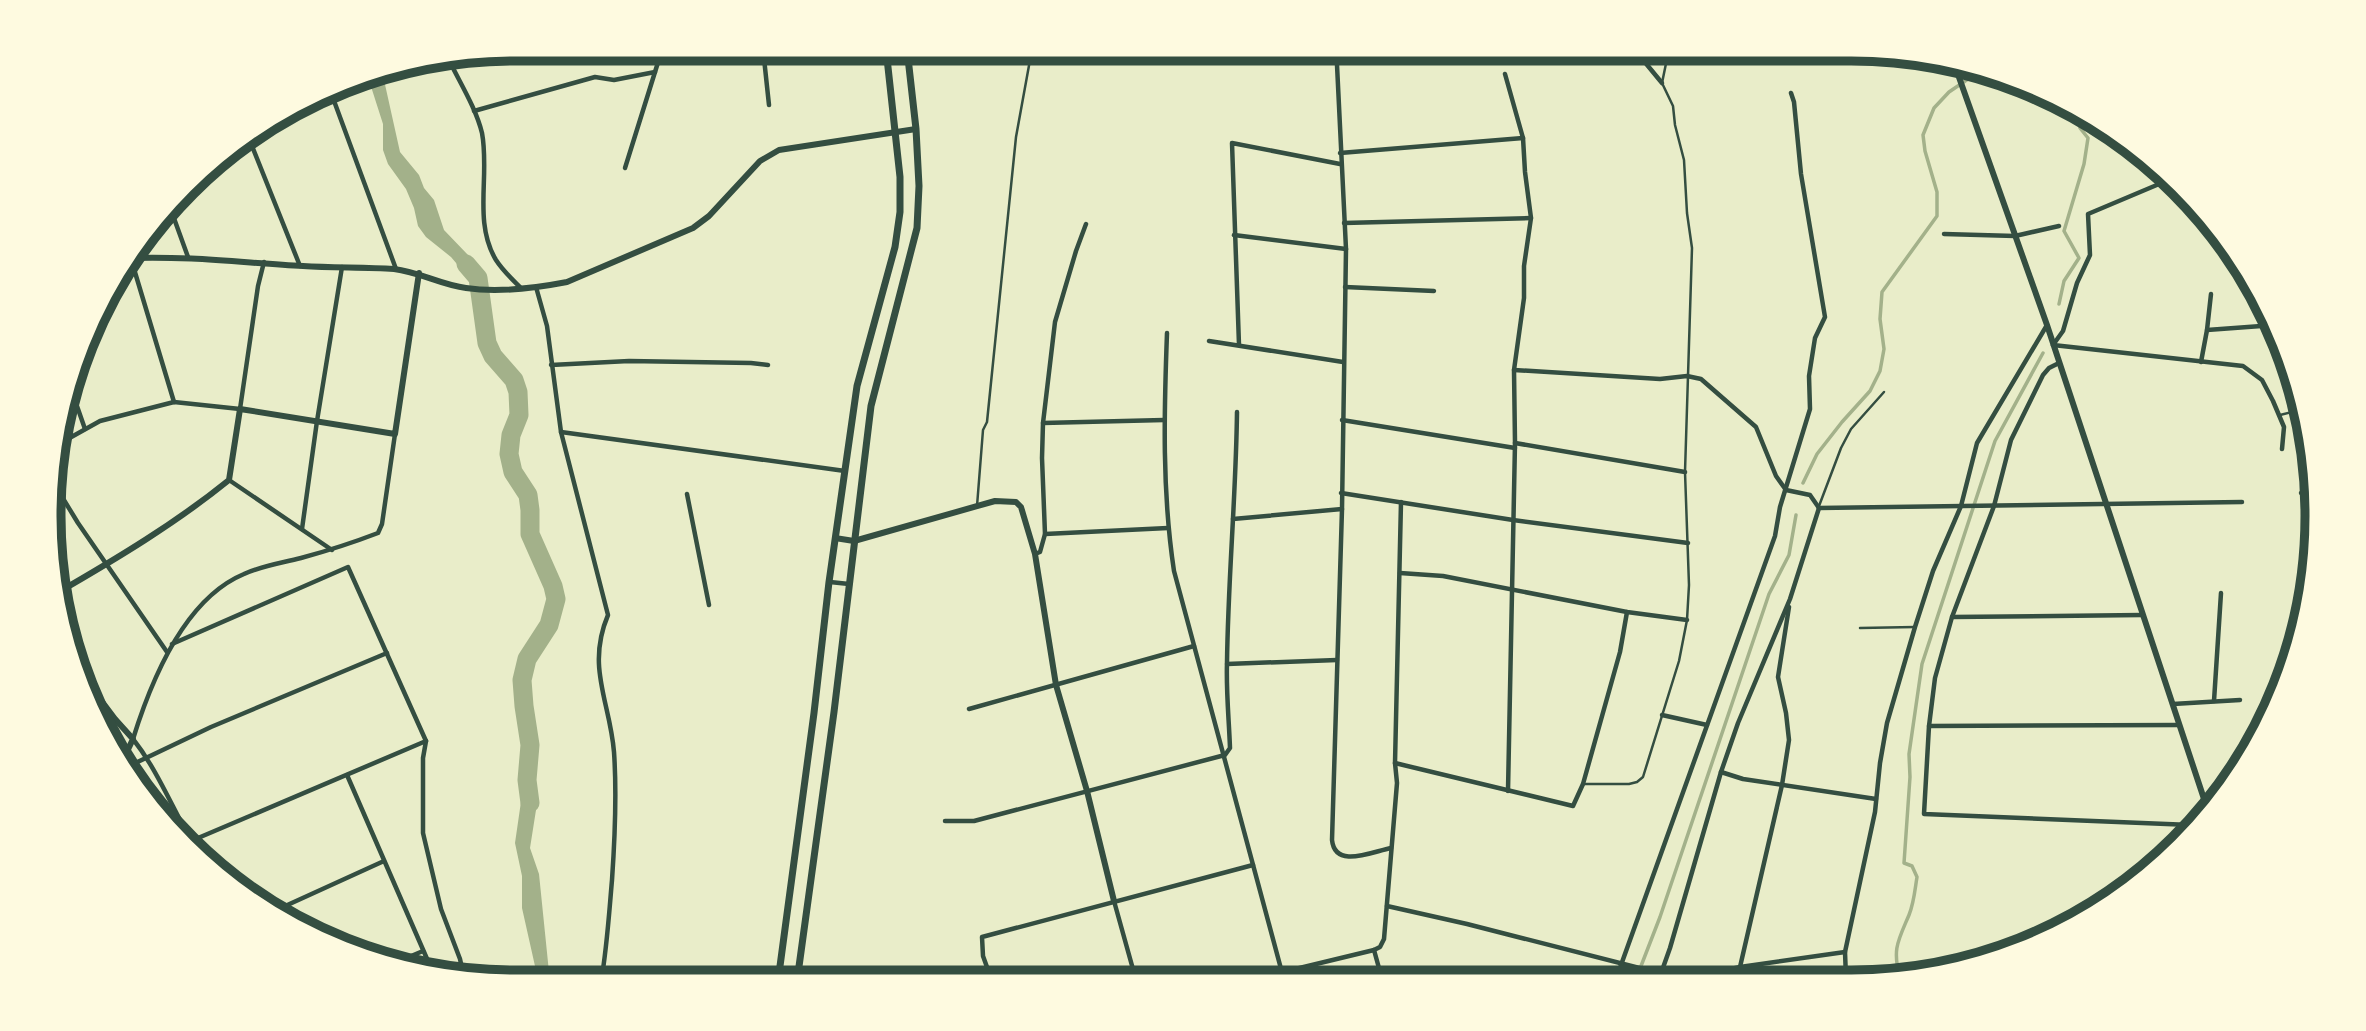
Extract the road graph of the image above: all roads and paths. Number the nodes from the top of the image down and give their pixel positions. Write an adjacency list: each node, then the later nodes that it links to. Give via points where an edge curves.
1 (658, 61): 10 (street)
2 (764, 61): 16 (street)
3 (887, 61): 19 (main road)
4 (908, 61): 18 (main road)
5 (1030, 61): 91 (lane, via 1016,137)
6 (1338, 61): 22 (street)
7 (1644, 61): 13 (street)
8 (1667, 61): 13 (lane)
9 (452, 66): 17 (street)
10 (655, 72): 17 (street, via 614,80 596,78); 24 (street)
11 (1505, 74): 20 (street)
12 (1957, 74): 33 (street)
13 (1662, 83): 61 (lane, via 1674,106 1684,160 1692,248)
14 (1791, 93): 82 (street, via 1825,317 1815,338 1810,409)
15 (334, 100): 41 (street)
16 (769, 105)
17 (474, 111): 45 (street, via 485,151 486,236 495,258)
18 (916, 129): 19 (street); 102 (main road, via 917,228 871,406)
19 (896, 131): 43 (street, via 779,150 760,161 693,228 568,282); 79 (main road, via 900,212 895,247 857,386)
20 (1523, 138): 22 (street); 27 (street)
21 (252, 146): 38 (street)
22 (1340, 153): 23 (street)
23 (1340, 164): 28 (street); 31 (street, via 1232,143)
24 (625, 168)
25 (2160, 183): 54 (street, via 2088,214 2090,255 2063,331)
26 (173, 217): 35 (street)
27 (1531, 218): 28 (street); 60 (street)
28 (1344, 223): 34 (street)
29 (1086, 224): 72 (street, via 1055,322)
30 (2059, 226): 33 (street)
31 (1234, 234): 34 (street); 53 (street)
32 (1944, 234): 33 (street)
33 (2015, 236): 48 (street)
34 (1346, 249): 44 (street)
35 (188, 257): 36 (street); 37 (street)
36 (142, 258)
37 (264, 262): 38 (street); 65 (street)
38 (300, 266): 39 (street)
39 (342, 266): 41 (street); 71 (street)
40 (134, 269): 64 (street)
41 (396, 270): 42 (street)
42 (419, 273): 45 (street, via 468,289); 75 (street)
43 (536, 287): 45 (street); 58 (street)
44 (1345, 287): 46 (street); 55 (street)
45 (522, 288)
46 (1434, 291)
47 (2211, 294): 50 (street)
48 (2047, 325): 54 (street); 92 (street, via 1977,443)
49 (2263, 326): 50 (street)
50 (2207, 330): 56 (street)
51 (1167, 333): 69 (street)
52 (1209, 341): 53 (street)
53 (1239, 345): 55 (street)
54 (2053, 345): 56 (street); 57 (street)
55 (1343, 362): 70 (street)
56 (2201, 362): 68 (street, via 2243,366 2262,380)
57 (2059, 363): 90 (street); 93 (street, via 2043,375 2011,440)
58 (551, 365): 59 (street, via 629,361); 74 (street)
59 (768, 365)
60 (1514, 370): 61 (street, via 1660,379); 77 (street)
61 (1687, 376): 80 (lane); 82 (street, via 1702,379 1756,427)
62 (1884, 392): 94 (lane, via 1840,448)
63 (76, 402): 73 (street)
64 (174, 402): 65 (street); 73 (street)
65 (240, 409): 71 (street); 81 (street)
66 (1237, 412): 96 (street)
67 (2292, 412): 68 (lane)
68 (2279, 415): 78 (street, via 2284,427)
69 (1164, 420): 72 (street); 98 (street)
70 (1342, 420): 77 (street); 83 (street)
71 (317, 421): 75 (street); 99 (street)
72 (1043, 423): 100 (street)
73 (85, 429): 76 (street)
74 (561, 432): 79 (street); 170 (street, via 608,615 602,629 598,675 614,748 616,816)
75 (395, 434): 104 (street, via 378,533)
76 (68, 439)
77 (1515, 446): 80 (street); 97 (street)
78 (2282, 449)
79 (845, 471): 101 (main road)
80 (1685, 472): 103 (lane)
81 (229, 480): 99 (street); 106 (street)
82 (1786, 490): 94 (street, via 1810,495); 134 (street, via 1775,536)
83 (1341, 493): 88 (street); 95 (street)
84 (2301, 493): 86 (street)
85 (687, 494): 114 (street)
86 (2304, 494)
87 (62, 496): 106 (street)
88 (1401, 502): 97 (street); 107 (street)
89 (2242, 502): 90 (street)
90 (2105, 503): 93 (street); 116 (street)
91 (977, 506): 102 (street); 105 (street, via 1016,502 1026,518)
92 (1961, 506): 93 (street); 94 (street); 119 (street)
93 (1994, 506): 117 (street)
94 (1819, 508): 113 (street)
95 (1342, 509): 96 (street); 125 (street)
96 (1233, 519): 126 (street)
97 (1513, 520): 103 (street); 111 (street)
98 (1167, 528): 100 (street); 122 (street)
99 (302, 529): 104 (street)
100 (1045, 534): 105 (street, via 1040,552)
101 (835, 538): 102 (street); 108 (main road)
102 (854, 541): 109 (main road)
103 (1688, 543): 118 (lane)
104 (332, 550): 121 (street, via 235,578 212,595)
105 (1035, 554): 127 (street)
106 (107, 565): 110 (street); 123 (street)
107 (1400, 573): 111 (street); 143 (street)
108 (829, 582): 109 (street); 171 (main road)
109 (849, 584): 172 (main road)
110 (67, 587)
111 (1511, 589): 115 (street); 149 (street)
112 (2221, 593): 129 (street)
113 (1790, 599): 144 (street); 147 (street, via 1778,677 1789,740)
114 (709, 605)
115 (1628, 612): 118 (street); 146 (street)
116 (2142, 615): 117 (street); 130 (street)
117 (1952, 617): 136 (street, via 1935,678)
118 (1686, 620): 133 (lane)
119 (1916, 627): 120 (lane); 150 (street, via 1888,723)
120 (1860, 628)
121 (172, 644): 123 (street); 124 (street, via 348,567)
122 (1194, 646): 127 (street); 140 (street)
123 (167, 652): 137 (street)
124 (387, 653): 138 (street); 141 (street)
125 (1337, 660): 126 (street); 156 (street, via 1333,848 1346,858)
126 (1227, 664): 140 (street, via 1230,748)
127 (1056, 685): 132 (street); 148 (street)
128 (2240, 700): 129 (street)
129 (2214, 701): 130 (street)
130 (2172, 704): 135 (street)
131 (104, 708): 137 (street)
132 (969, 709)
133 (1662, 715): 134 (street); 146 (lane, via 1643,777 1637,782)
134 (1707, 725): 167 (street)
135 (2179, 725): 136 (street); 151 (street)
136 (1929, 726): 154 (street, via 1924,814)
137 (133, 739): 139 (street); 141 (street)
138 (426, 741): 145 (street); 168 (street, via 423,833 441,909)
139 (127, 751)
140 (1225, 755): 148 (street); 158 (street)
141 (147, 757): 142 (street); 153 (street)
142 (135, 763)
143 (1395, 763): 149 (street); 156 (street)
144 (1721, 772): 147 (street); 180 (street)
145 (347, 775): 155 (street); 157 (street)
146 (1583, 784): 149 (street, via 1573,806)
147 (1782, 785): 150 (street); 169 (street)
148 (1087, 791): 152 (street, via 974,821); 159 (street)
149 (1508, 791)
150 (1876, 799): 164 (street)
151 (2204, 800)
152 (945, 821)
153 (182, 824)
154 (2183, 825)
155 (196, 839)
156 (1391, 848): 161 (street)
157 (384, 861): 160 (street); 163 (street)
158 (1253, 865): 159 (street); 175 (street)
159 (1114, 901): 173 (street, via 982,937); 174 (street)
160 (284, 906)
161 (1387, 906): 162 (street, via 1384,939); 167 (street)
162 (1374, 950): 176 (street); 177 (street)
163 (423, 951): 165 (street); 166 (street)
164 (1845, 952): 169 (street); 182 (street)
165 (409, 957)
166 (428, 961)
167 (1621, 964): 178 (street); 179 (street)
168 (462, 967)
169 (1740, 967): 181 (street)
170 (603, 970)
171 (779, 970)
172 (799, 970)
173 (988, 970)
174 (1133, 970)
175 (1282, 970)
176 (1286, 970)
177 (1380, 970)
178 (1619, 970)
179 (1646, 970)
180 (1661, 970)
181 (1729, 970)
182 (1846, 970)

